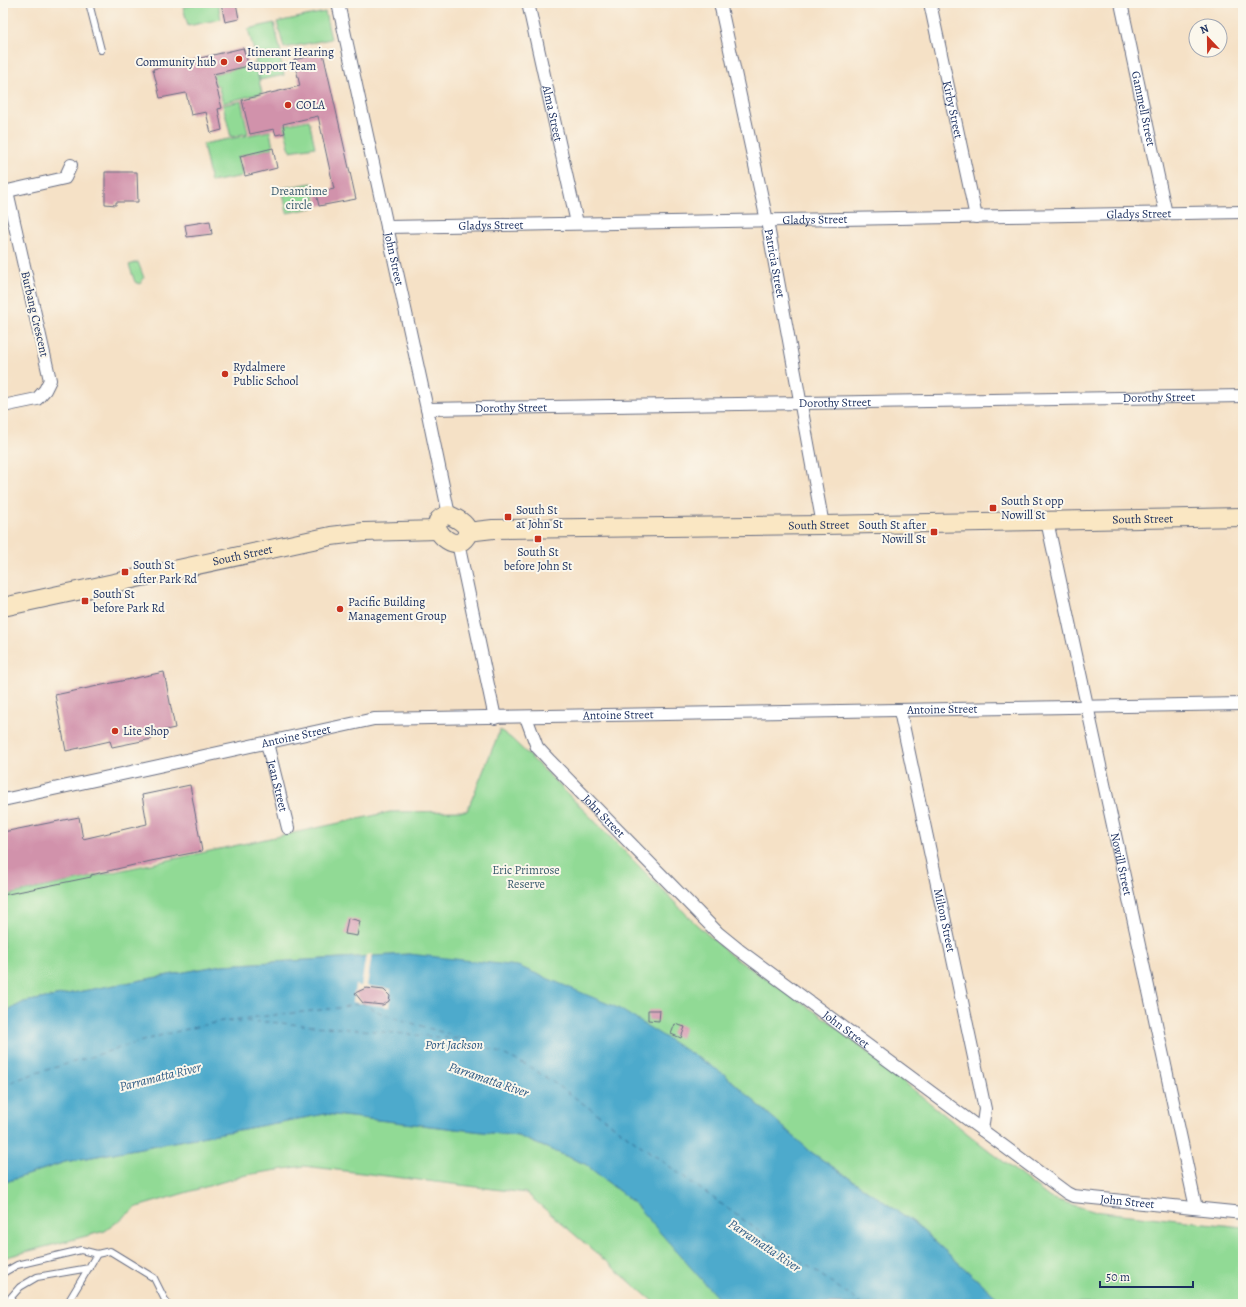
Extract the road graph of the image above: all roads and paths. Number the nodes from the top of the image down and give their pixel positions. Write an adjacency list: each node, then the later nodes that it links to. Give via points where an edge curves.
1 (89, 3): 7 (lane)
2 (338, 3): 15 (street, John Street)
3 (528, 3): 14 (street, Alma Street)
4 (720, 3): 13 (street, Patricia Street)
5 (930, 3): 12 (street, Kirby Street)
6 (1121, 3): 11 (street, Gammell Street)
7 (101, 50)
8 (71, 165): 9 (street, via 65,178)
9 (5, 192): 18 (street, Burbang Crescent, via 50,380 36,399)
10 (1243, 212): 11 (street, Gladys Street)
11 (1166, 214): 12 (street, Gladys Street)
12 (976, 217): 13 (street, Gladys Street)
13 (767, 221): 14 (street, Gladys Street); 17 (street, Patricia Street)
14 (577, 224): 15 (street, Gladys Street)
15 (387, 227): 19 (street, John Street)
16 (1243, 396): 17 (street, Dorothy Street)
17 (801, 404): 19 (street, Dorothy Street); 23 (street, Patricia Street)
18 (3, 406)
19 (427, 409): 20 (street, John Street)
20 (449, 516): 24 (street, via 439,520); 25 (street, via 466,527)
21 (1243, 517): 22 (street, South Street)
22 (1047, 521): 23 (street, South Street); 28 (street, Nowill Street)
23 (823, 525): 25 (street, South Street, via 493,529)
24 (437, 530): 25 (street, via 450,541); 26 (street, South Street, via 364,532 331,536)
25 (463, 537): 31 (street)
26 (3, 607)
27 (1243, 704): 28 (street, Antoine Street)
28 (1087, 708): 29 (street, Antoine Street); 36 (street, Nowill Street)
29 (900, 711): 30 (street, Antoine Street); 35 (street, Milton Street, via 985,1109)
30 (526, 717): 31 (street, Antoine Street); 35 (street, John Street, via 538,747 550,761 709,925)
31 (495, 718): 32 (street, Antoine Street, via 374,720)
32 (267, 743): 33 (street, Antoine Street); 34 (street, Jean Street)
33 (3, 800)
34 (288, 828)
35 (982, 1130): 36 (street, John Street, via 1073,1196)
36 (1196, 1208): 37 (street, John Street)
37 (1243, 1213)
38 (97, 1254): 39 (lane); 40 (lane, via 81,1250 17,1265); 43 (lane, via 110,1251 154,1278)
39 (89, 1268): 41 (lane, via 37,1277 20,1287); 42 (lane)
40 (3, 1273)
41 (4, 1304)
42 (66, 1304)
43 (167, 1304)

